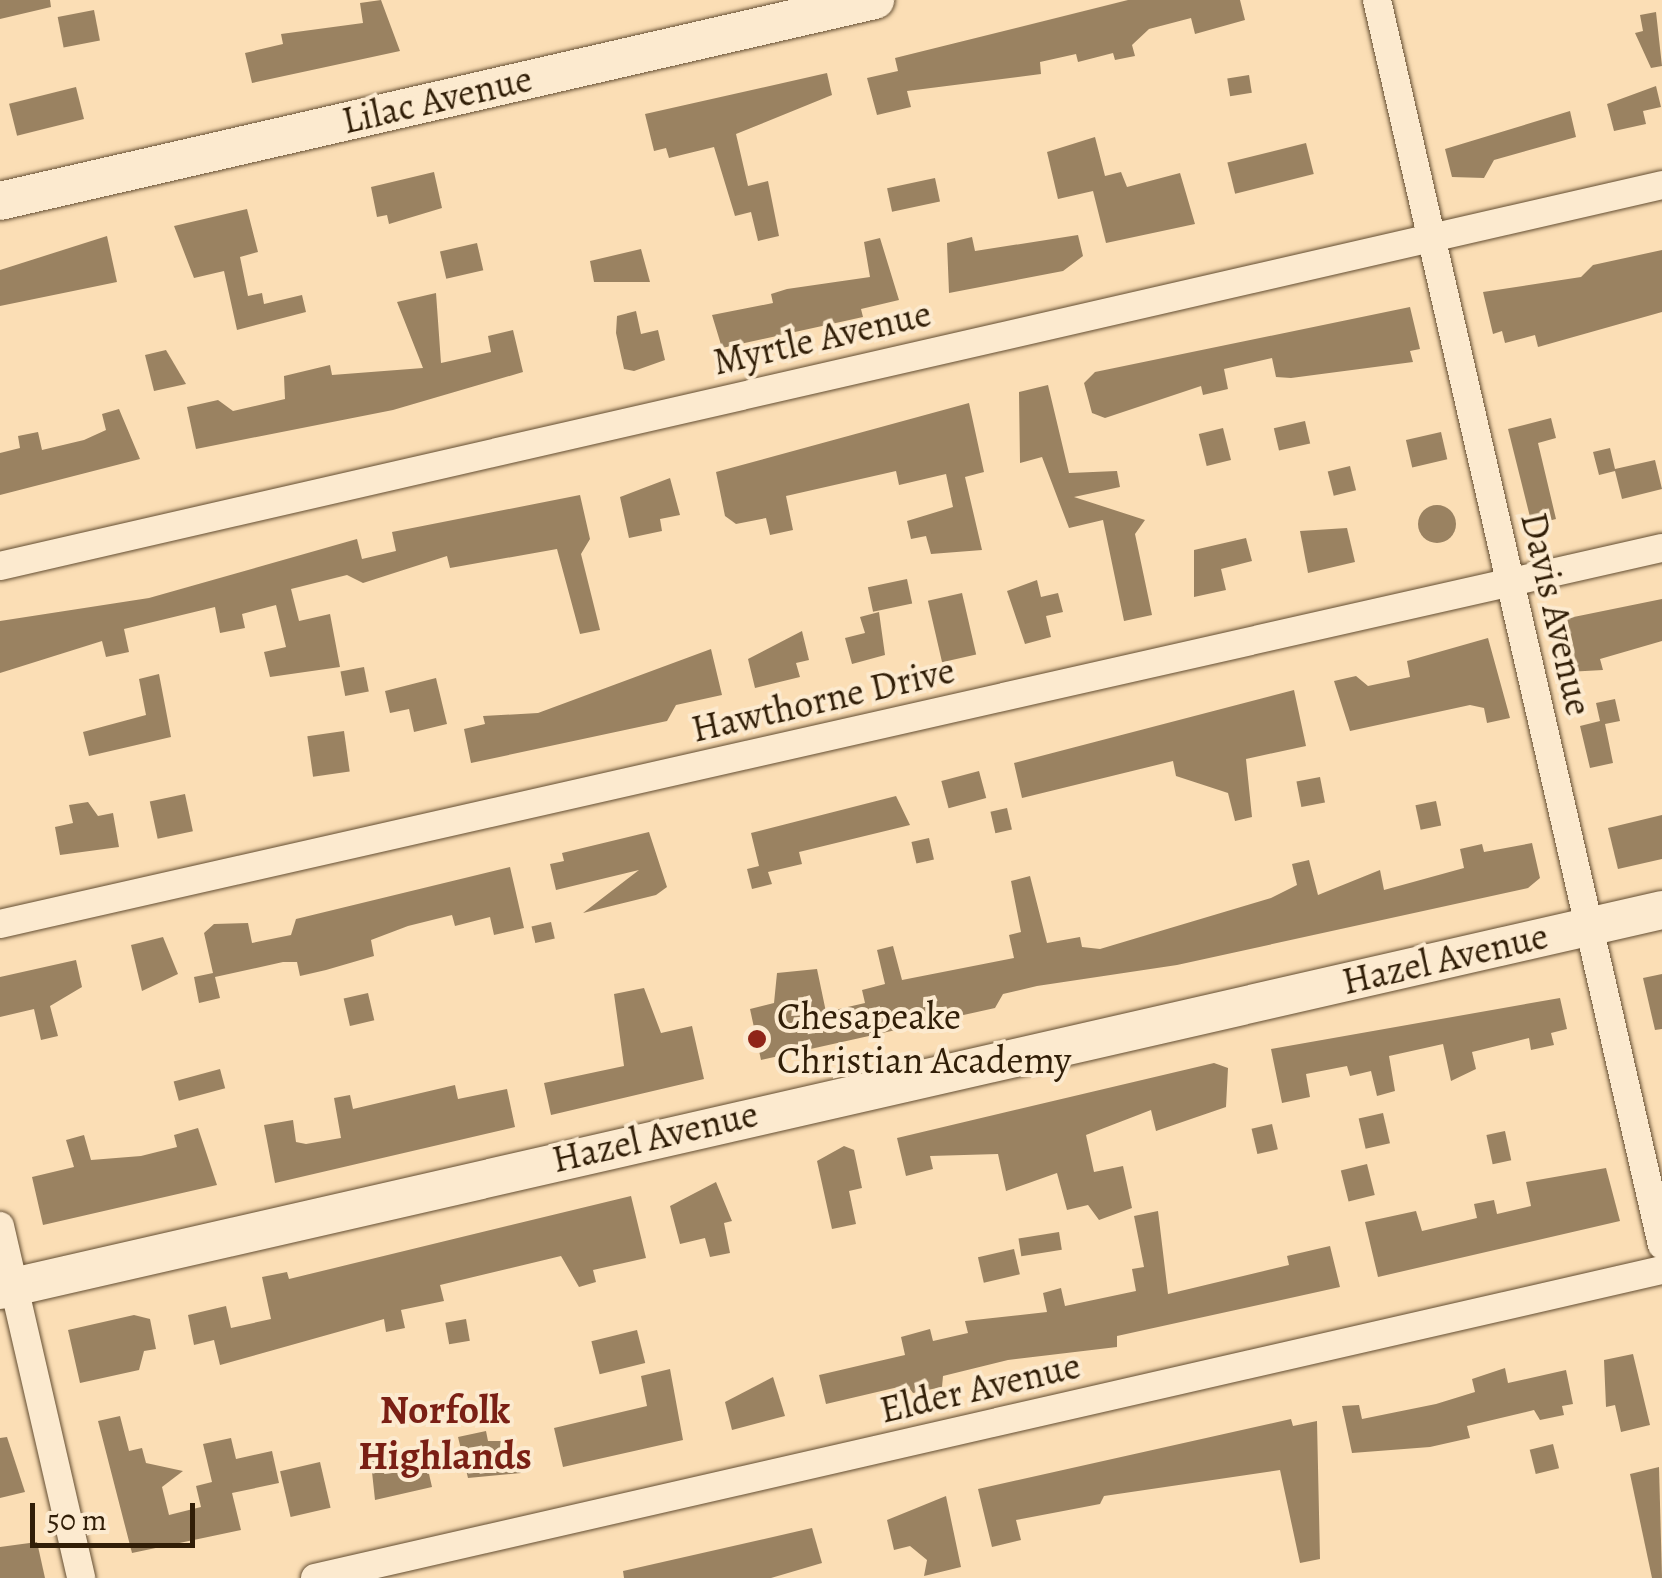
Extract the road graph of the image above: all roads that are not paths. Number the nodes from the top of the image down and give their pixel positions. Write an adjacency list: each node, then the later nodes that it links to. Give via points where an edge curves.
1 (874, 0): 4 (street, Lilac Avenue)
2 (1376, 0): 5 (street, Davis Avenue)
3 (1662, 185): 5 (street, Myrtle Avenue)
4 (0, 201)
5 (1431, 237): 7 (street, Myrtle Avenue); 8 (street, Davis Avenue)
6 (1662, 548): 8 (street, Hawthorne Drive)
7 (0, 566)
8 (1510, 582): 10 (street, Hawthorne Drive); 11 (street, Davis Avenue)
9 (1662, 910): 11 (street, Hazel Avenue)
10 (0, 924)
11 (1590, 927): 13 (street, Davis Avenue); 15 (street, Hazel Avenue)
12 (0, 1226): 15 (street)
13 (1662, 1245)
14 (1662, 1270): 17 (street, Elder Avenue)
15 (7, 1288): 16 (street)
16 (81, 1578)
17 (315, 1578)

